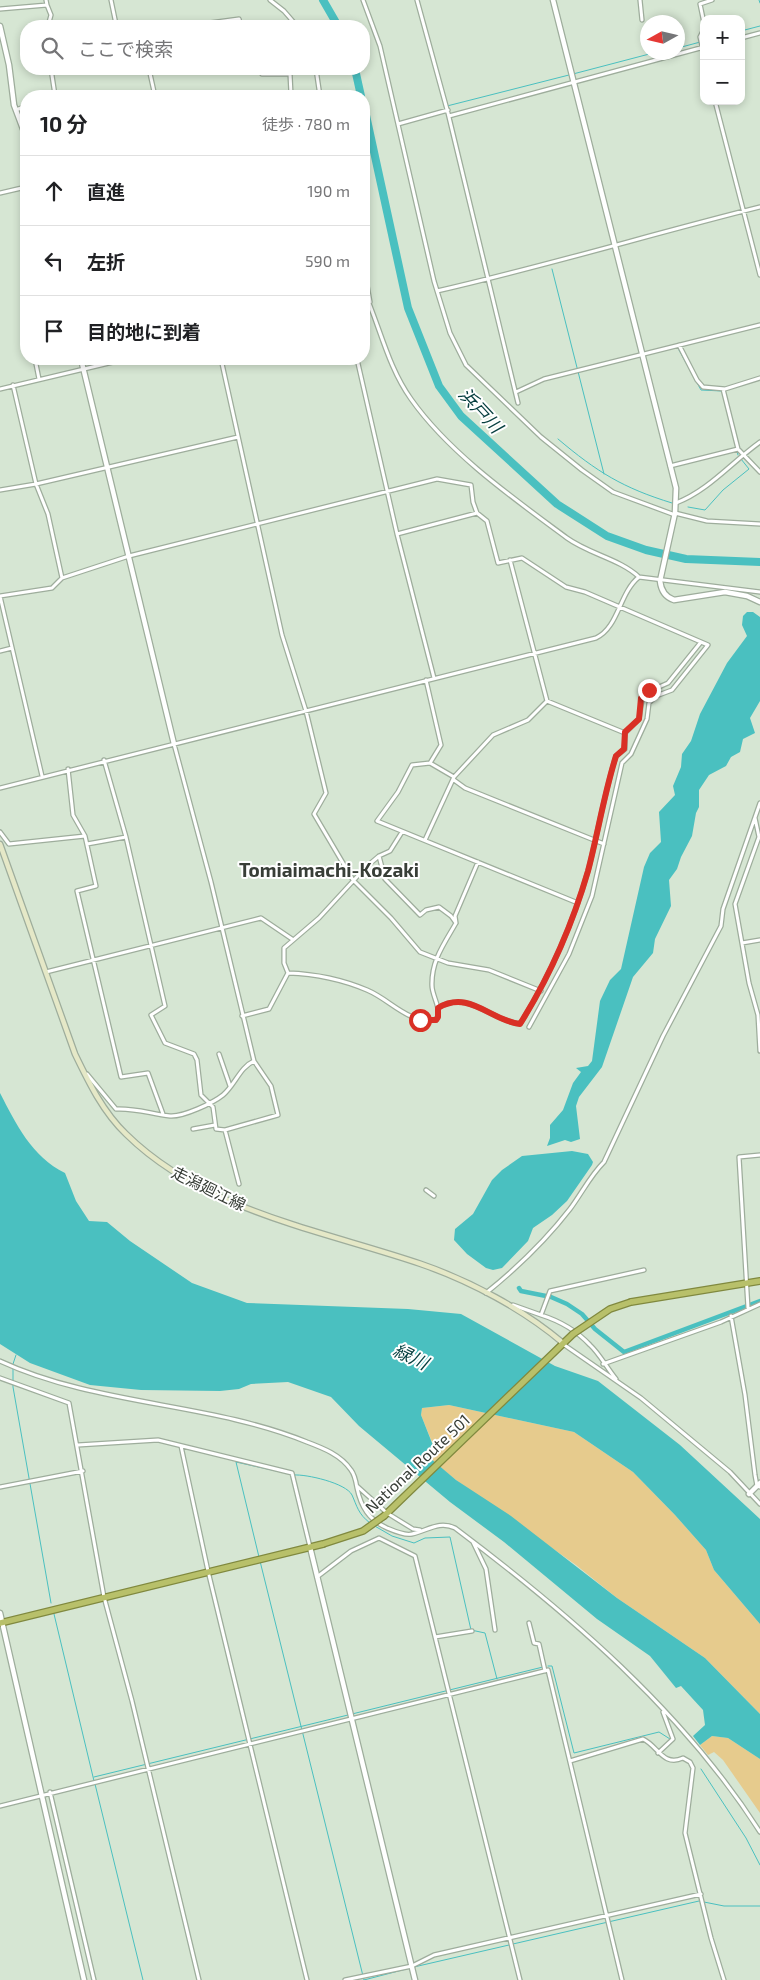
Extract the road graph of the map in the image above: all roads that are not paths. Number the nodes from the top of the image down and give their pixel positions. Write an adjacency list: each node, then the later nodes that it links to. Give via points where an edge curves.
1 (46, 0): 10 (street)
2 (111, 0): 15 (street)
3 (270, 0): 16 (street)
4 (363, 0): 35 (street, via 380,46)
5 (417, 0): 33 (street)
6 (553, 0): 25 (street)
7 (640, 0): 12 (street)
8 (712, 0): 9 (street)
9 (700, 2): 13 (street)
10 (46, 5): 11 (street); 14 (street, via 51,15)
11 (0, 8)
12 (642, 15)
13 (702, 15)
14 (50, 20)
15 (115, 20)
16 (292, 20)
17 (0, 26): 32 (street)
18 (760, 33): 19 (street)
19 (745, 37)
20 (700, 48): 25 (street)
21 (52, 75): 26 (street)
22 (150, 75): 27 (street)
23 (290, 75): 28 (street)
24 (317, 75): 29 (street)
25 (573, 79): 33 (street, via 551,89); 40 (street)
26 (54, 90)
27 (154, 90)
28 (291, 90)
29 (319, 90)
30 (716, 105): 39 (street)
31 (20, 108): 32 (street)
32 (16, 110): 34 (street)
33 (448, 113): 35 (street); 42 (street)
34 (20, 121)
35 (398, 124): 43 (street)
36 (20, 188): 37 (street)
37 (0, 193)
38 (760, 207): 39 (street)
39 (743, 211): 40 (street); 41 (street)
40 (615, 244): 42 (street, via 582,256); 49 (street)
41 (760, 275)
42 (489, 279): 43 (street); 61 (street)
43 (437, 291): 75 (street, via 450,333 466,365 499,398 541,437 613,492)
44 (370, 298): 46 (street)
45 (370, 304): 46 (street)
46 (372, 308): 81 (street, via 390,360 410,398 430,423 491,479 568,538)
47 (760, 325): 48 (street)
48 (679, 345): 49 (street); 60 (street, via 703,387)
49 (643, 355): 61 (street, via 544,379); 67 (street)
50 (36, 365): 57 (street)
51 (82, 365): 55 (street)
52 (100, 365): 55 (street)
53 (222, 365): 63 (street)
54 (358, 365): 72 (street)
55 (83, 369): 57 (street); 68 (street)
56 (760, 378): 60 (street)
57 (39, 379): 58 (street)
58 (13, 385): 59 (street); 70 (street)
59 (0, 389)
60 (723, 389): 65 (street)
61 (516, 392): 62 (street)
62 (518, 403)
63 (238, 437): 68 (street); 76 (street)
64 (760, 442): 66 (street)
65 (738, 448): 66 (street); 67 (street)
66 (744, 453): 69 (street); 73 (street, via 712,482)
67 (670, 466): 73 (street)
68 (107, 467): 70 (street); 79 (street)
69 (760, 472)
70 (36, 484): 71 (street); 82 (street, via 48,514)
71 (0, 490)
72 (386, 491): 74 (street, via 437,479 471,485); 76 (street); 78 (street)
73 (676, 503): 75 (street)
74 (477, 513): 78 (street); 80 (street, via 487,522 498,562)
75 (675, 514): 77 (street, via 707,521); 83 (street)
76 (257, 524): 79 (street); 95 (street, via 282,635)
77 (760, 524)
78 (397, 534): 92 (street)
79 (129, 556): 82 (street); 97 (street)
80 (510, 560): 87 (street, via 522,558 566,587); 91 (street)
81 (638, 576): 83 (street); 87 (street)
82 (62, 578): 85 (street, via 52,588)
83 (660, 581): 84 (street, via 665,579); 86 (street, via 664,592 674,600 724,592)
84 (760, 592)
85 (0, 596): 89 (street)
86 (760, 602)
87 (619, 607): 88 (street); 91 (street, via 604,634)
88 (701, 642): 96 (street, via 668,683 643,694 639,719); 114 (street, via 708,645 672,690 649,702 647,719 631,754 622,763)
89 (12, 648): 90 (street); 101 (street)
90 (0, 651)
91 (534, 653): 92 (street); 94 (street)
92 (434, 678): 93 (street)
93 (426, 680): 95 (street); 99 (street, via 441,745)
94 (547, 701): 96 (street); 102 (street, via 528,720 493,735)
95 (306, 711): 97 (street); 117 (street, via 326,793 314,814)
96 (625, 732): 111 (street, via 624,749 616,756)
97 (174, 744): 98 (street); 120 (street)
98 (104, 760): 100 (street); 109 (street)
99 (430, 763): 102 (street); 107 (street, via 408,768 402,785 377,821)
100 (68, 769): 101 (street); 108 (street, via 73,815)
101 (42, 776): 103 (street)
102 (454, 779): 110 (street); 111 (street, via 465,788)
103 (0, 788)
104 (760, 803): 105 (street)
105 (755, 818): 123 (street, via 759,837 735,904); 150 (street, via 723,909 721,926 666,1030 604,1162 547,1237)
106 (0, 832): 108 (street, via 9,844)
107 (402, 832): 110 (street); 115 (street, via 390,851)
108 (85, 836): 113 (street)
109 (126, 838): 113 (street); 124 (street)
110 (425, 840): 116 (street)
111 (595, 840): 114 (street); 118 (street)
112 (0, 844): 127 (main road, 走潟廻江線)
113 (87, 844): 126 (street, via 96,886 77,891)
114 (604, 844): 132 (street, via 592,896 580,929 558,978)
115 (379, 856): 117 (street); 119 (street, via 385,879 414,910 420,915 439,907)
116 (478, 862): 118 (street); 119 (street, via 455,916)
117 (353, 880): 121 (street, via 319,918); 125 (street, via 420,952)
118 (578, 903): 129 (street)
119 (456, 923): 125 (street)
120 (222, 927): 121 (street, via 261,918); 124 (street); 131 (street)
121 (292, 939): 128 (street, via 283,952)
122 (760, 940): 123 (street)
123 (742, 943): 133 (street, via 758,1015)
124 (150, 946): 126 (street); 138 (street, via 165,1006 151,1015 165,1043 194,1054 201,1095)
125 (436, 957): 129 (street, via 448,963 489,970); 130 (street, via 432,988)
126 (92, 960): 127 (street); 139 (street, via 121,1077 148,1073)
127 (46, 972): 136 (main road, 走潟廻江線)
128 (288, 972): 130 (street, via 314,974 349,983 370,991 409,1017 420,1020 436,1020); 131 (street, via 269,1009)
129 (541, 991): 130 (street, via 520,1024 504,1020 472,1003 445,1003)
130 (438, 1008)
131 (242, 1016): 135 (street)
132 (529, 1027)
133 (760, 1050)
134 (219, 1054): 137 (street)
135 (254, 1061): 137 (street, via 247,1064); 142 (street, via 271,1086 278,1115)
136 (83, 1070): 139 (street, via 116,1109); 150 (main road, 走潟廻江線, via 125,1134 160,1163 191,1182 244,1207 422,1264)
137 (231, 1087): 138 (street)
138 (210, 1102): 139 (street, via 179,1115); 140 (street)
139 (163, 1114)
140 (215, 1126): 141 (street); 142 (street)
141 (193, 1129)
142 (225, 1130): 144 (street)
143 (760, 1155): 149 (street, via 739,1157)
144 (239, 1184)
145 (426, 1190): 146 (street)
146 (434, 1196)
147 (644, 1270): 154 (street, via 550,1291)
148 (760, 1281): 149 (highway, National Route 501)
149 (746, 1283): 153 (street); 156 (highway, National Route 501, bridge, via 630,1302 610,1309)
150 (486, 1293): 151 (main road, 走潟廻江線)
151 (497, 1300): 154 (street); 156 (main road, 走潟廻江線, via 549,1332)
152 (760, 1304): 153 (street)
153 (748, 1306): 155 (street)
154 (541, 1315): 158 (street, via 561,1321 591,1345)
155 (731, 1316): 158 (street); 164 (street)
156 (561, 1344): 160 (street); 169 (highway, National Route 501)
157 (0, 1361): 165 (street, via 69,1386 234,1421 306,1441 344,1461 353,1473)
158 (603, 1364): 160 (street)
159 (0, 1378): 161 (street, via 69,1403)
160 (618, 1381): 167 (street, via 708,1453)
161 (78, 1445): 162 (street, via 158,1440); 163 (street)
162 (180, 1446): 172 (street, via 292,1473); 173 (street)
163 (83, 1471): 166 (street); 175 (street)
164 (759, 1485): 167 (street)
165 (356, 1486): 169 (street); 170 (street, via 361,1507 386,1528 405,1534)
166 (0, 1487)
167 (749, 1494): 168 (street)
168 (760, 1504)
169 (387, 1513): 170 (street); 172 (highway, National Route 501, bridge, via 363,1531)
170 (420, 1530): 171 (street, via 448,1525)
171 (473, 1542): 179 (street, via 486,1569); 184 (street, via 587,1633)
172 (310, 1547): 173 (highway, National Route 501); 174 (street)
173 (208, 1571): 175 (highway, National Route 501); 186 (street)
174 (317, 1577): 181 (street, via 351,1551 382,1538 415,1556); 185 (street)
175 (104, 1597): 177 (highway, National Route 501); 189 (street)
176 (0, 1612): 177 (street)
177 (1, 1623): 191 (street)
178 (529, 1624): 182 (street, via 534,1643 539,1644)
179 (495, 1630)
180 (472, 1631): 181 (street)
181 (435, 1637): 183 (street)
182 (545, 1671): 183 (street); 188 (street, via 548,1670)
183 (450, 1695): 185 (street); 196 (street)
184 (661, 1709): 187 (street, via 673,1739); 193 (street, via 729,1788)
185 (352, 1719): 186 (street); 197 (street)
186 (250, 1744): 189 (street); 201 (street)
187 (658, 1753): 188 (street, via 642,1739); 194 (street, via 668,1760 686,1758 693,1768 685,1834)
188 (570, 1761): 195 (street)
189 (148, 1769): 190 (street); 200 (street)
190 (50, 1792): 191 (street); 199 (street)
191 (42, 1796): 192 (street); 198 (street)
192 (0, 1806)
193 (760, 1832)
194 (701, 1894): 195 (street); 206 (street)
195 (607, 1915): 196 (street); 205 (street)
196 (509, 1938): 197 (street, via 434,1955); 204 (street)
197 (412, 1966): 202 (street); 203 (street)
198 (84, 1980)
199 (94, 1980)
200 (199, 1980)
201 (307, 1980)
202 (346, 1980)
203 (415, 1980)
204 (520, 1980)
205 (622, 1980)
206 (724, 1980)

